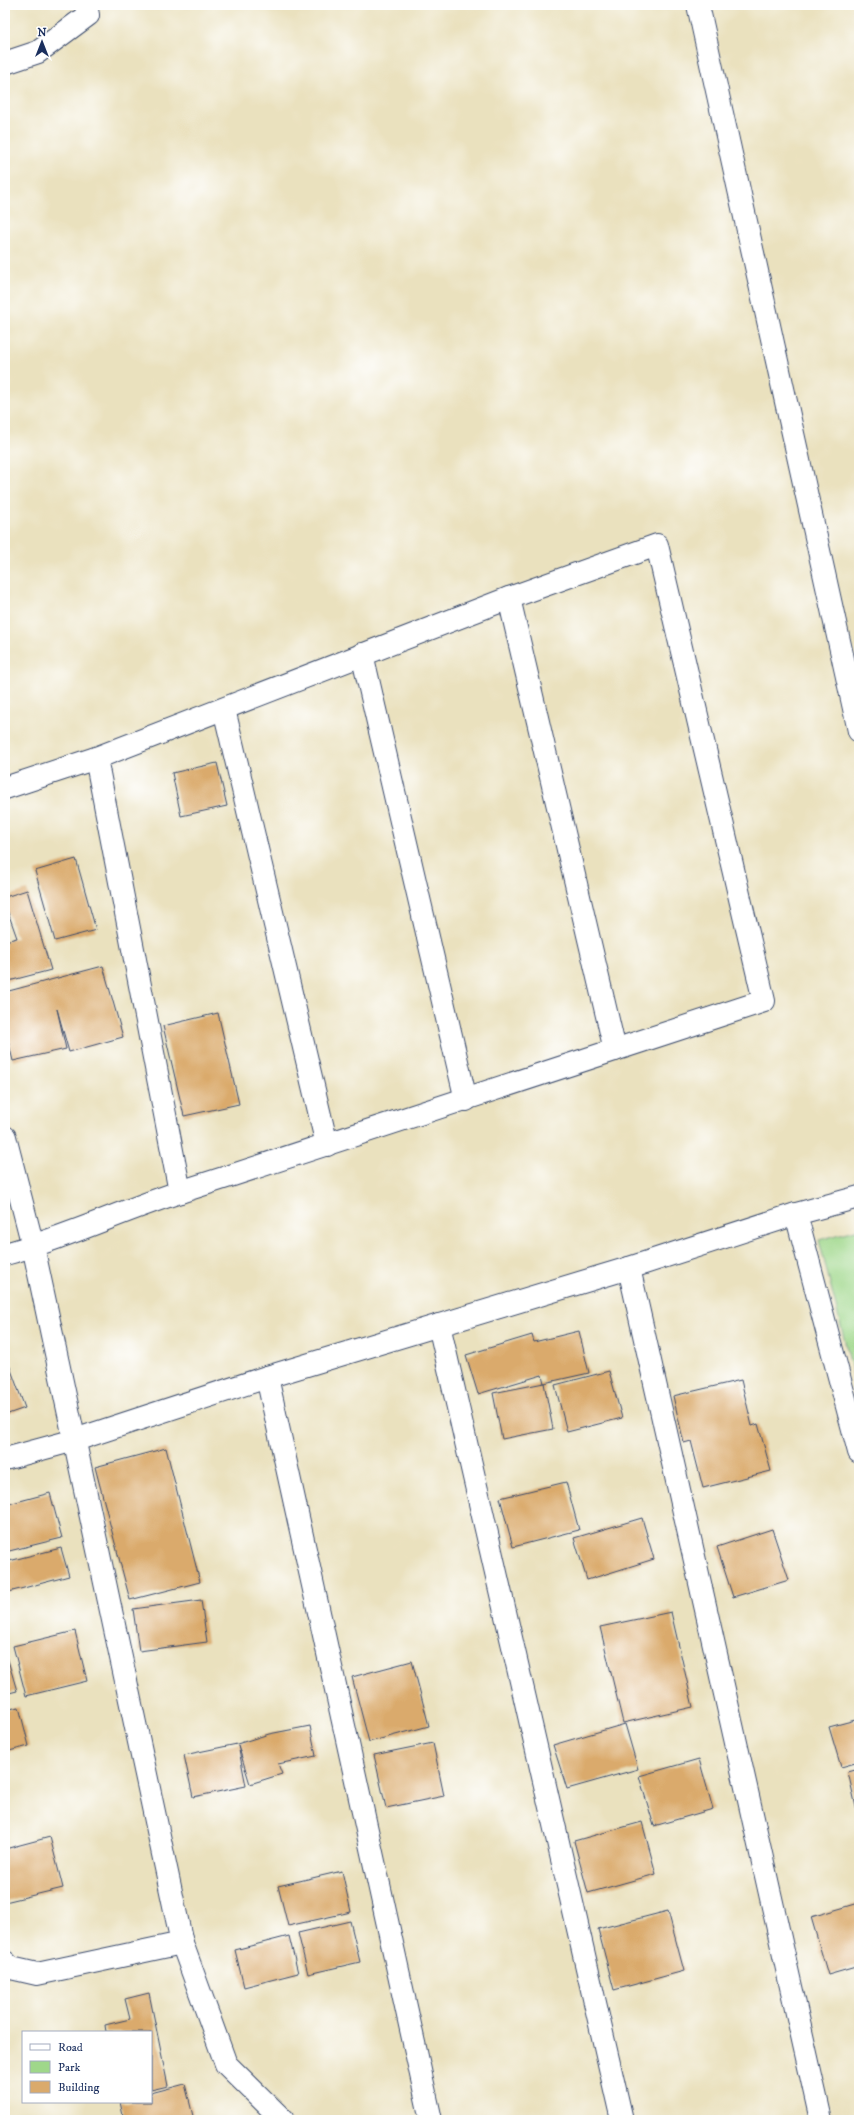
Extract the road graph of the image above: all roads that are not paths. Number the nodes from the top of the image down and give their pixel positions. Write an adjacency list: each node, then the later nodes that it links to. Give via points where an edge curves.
1 (86, 5): 3 (street, via 88,16 38,52)
2 (698, 5): 7 (street)
3 (5, 63)
4 (509, 598): 5 (street); 10 (street); 10 (street, via 657,545 764,1001)
5 (362, 654): 6 (street); 11 (street)
6 (224, 709): 8 (street); 13 (street)
7 (859, 731)
8 (96, 758): 9 (street); 14 (street)
9 (5, 788)
10 (615, 1050): 11 (street)
11 (466, 1100): 13 (street)
12 (5, 1137): 17 (street)
13 (327, 1145): 14 (street)
14 (180, 1192): 17 (street)
15 (859, 1197): 16 (street)
16 (796, 1214): 19 (street); 23 (street)
17 (33, 1246): 18 (street); 22 (street)
18 (5, 1254)
19 (629, 1268): 20 (street); 30 (street)
20 (439, 1325): 21 (street); 29 (street)
21 (267, 1377): 22 (street); 28 (street)
22 (75, 1440): 24 (street); 25 (street)
23 (859, 1452)
24 (5, 1459)
25 (182, 1943): 26 (street, via 37,1974 11,1968); 27 (street, via 226,2064)
26 (5, 1962)
27 (281, 2120)
28 (431, 2120)
29 (622, 2120)
30 (821, 2120)

